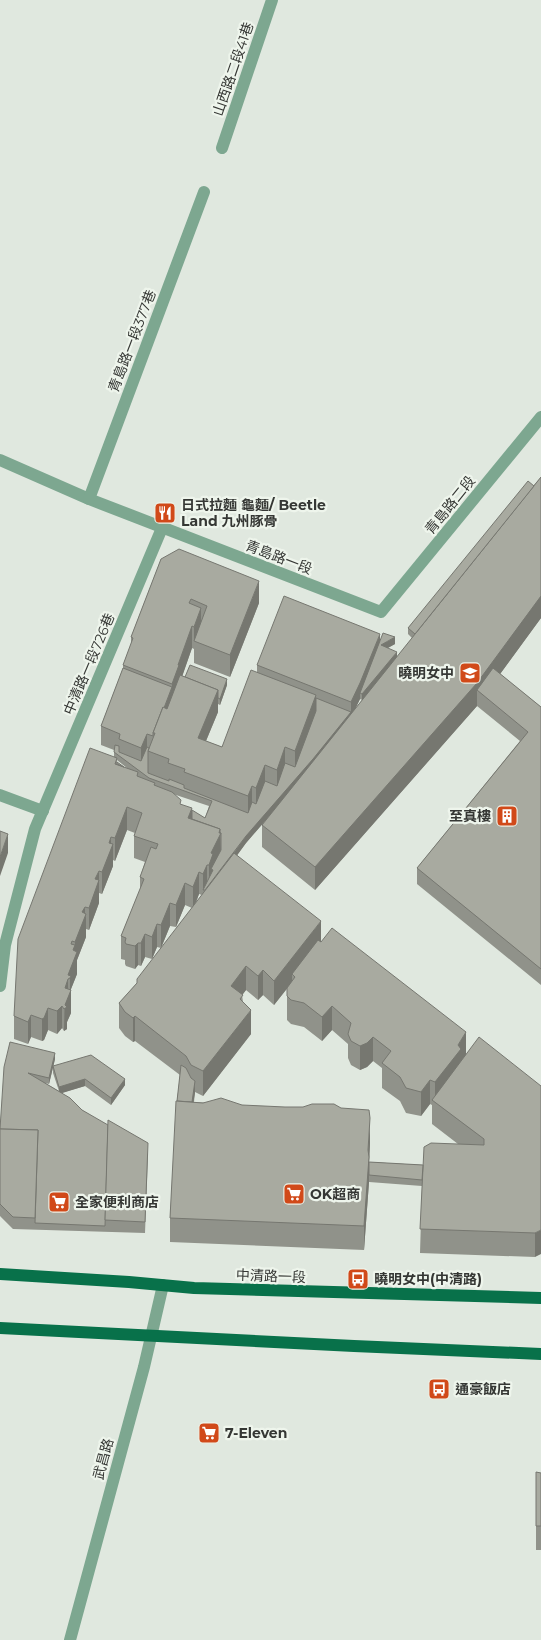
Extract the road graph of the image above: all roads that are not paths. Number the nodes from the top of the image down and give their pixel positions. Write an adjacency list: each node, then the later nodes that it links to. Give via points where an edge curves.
1 (272, 0): 2 (street, 山西路二段41巷)
2 (222, 148)
3 (204, 192): 6 (street, 青島路一段377巷)
4 (541, 417): 8 (street, 青島路二段)
5 (0, 460): 6 (street, 青島路一段)
6 (88, 499): 7 (street, 青島路一段)
7 (162, 528): 8 (street, 青島路一段); 10 (street, 中清路一段726巷)
8 (381, 612)
9 (0, 795): 10 (street)
10 (43, 811): 11 (street, 中清路一段726巷, via 5,945)
11 (0, 986)
12 (0, 1274): 13 (main road, 中清路一段)
13 (163, 1285): 14 (main road, 中清路一段, via 203,1289); 16 (street, 武昌路)
14 (541, 1298)
15 (0, 1328): 16 (main road)
16 (152, 1336): 17 (main road); 18 (street, 武昌路)
17 (541, 1354)
18 (70, 1640)

